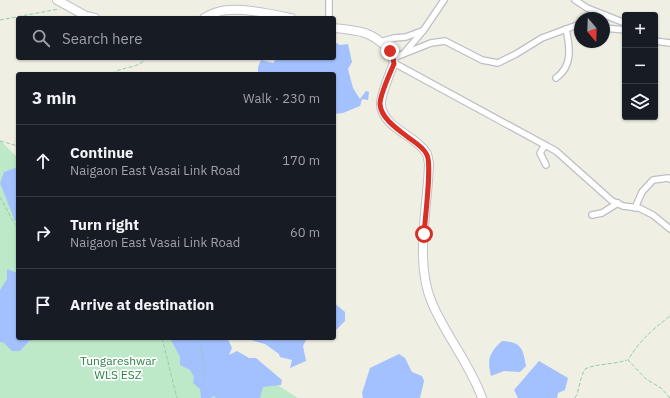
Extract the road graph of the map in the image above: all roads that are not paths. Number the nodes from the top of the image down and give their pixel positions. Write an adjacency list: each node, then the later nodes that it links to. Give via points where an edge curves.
1 (57, 0): 5 (street)
2 (329, 0): 8 (street)
3 (444, 0): 15 (street)
4 (575, 0): 9 (street, via 587,8)
5 (86, 16)
6 (208, 16): 7 (street, via 219,11 233,10)
7 (283, 16)
8 (329, 16)
9 (622, 22)
10 (574, 26): 12 (street)
11 (336, 28): 17 (street, via 365,33)
12 (566, 29): 19 (street, via 542,38 498,63 482,60 445,41 431,43); 21 (street, via 570,57 562,74)
13 (610, 29): 14 (street)
14 (622, 30)
15 (422, 31): 17 (street, via 406,38); 19 (street)
16 (658, 41): 18 (street)
17 (380, 42): 20 (street, via 390,51)
18 (670, 43)
19 (403, 54): 20 (street)
20 (393, 61): 22 (street); 29 (street, via 380,104 382,111 395,127 423,150 429,163 423,259 425,282 432,303)
21 (556, 78)
22 (545, 145): 23 (street, via 540,153); 25 (street, via 556,151 612,201)
23 (546, 165)
24 (670, 179): 26 (street, via 653,180 642,192)
25 (618, 203): 26 (street); 27 (street, via 602,213)
26 (635, 208): 28 (street, via 653,215)
27 (592, 215)
28 (670, 229)
29 (482, 398)

